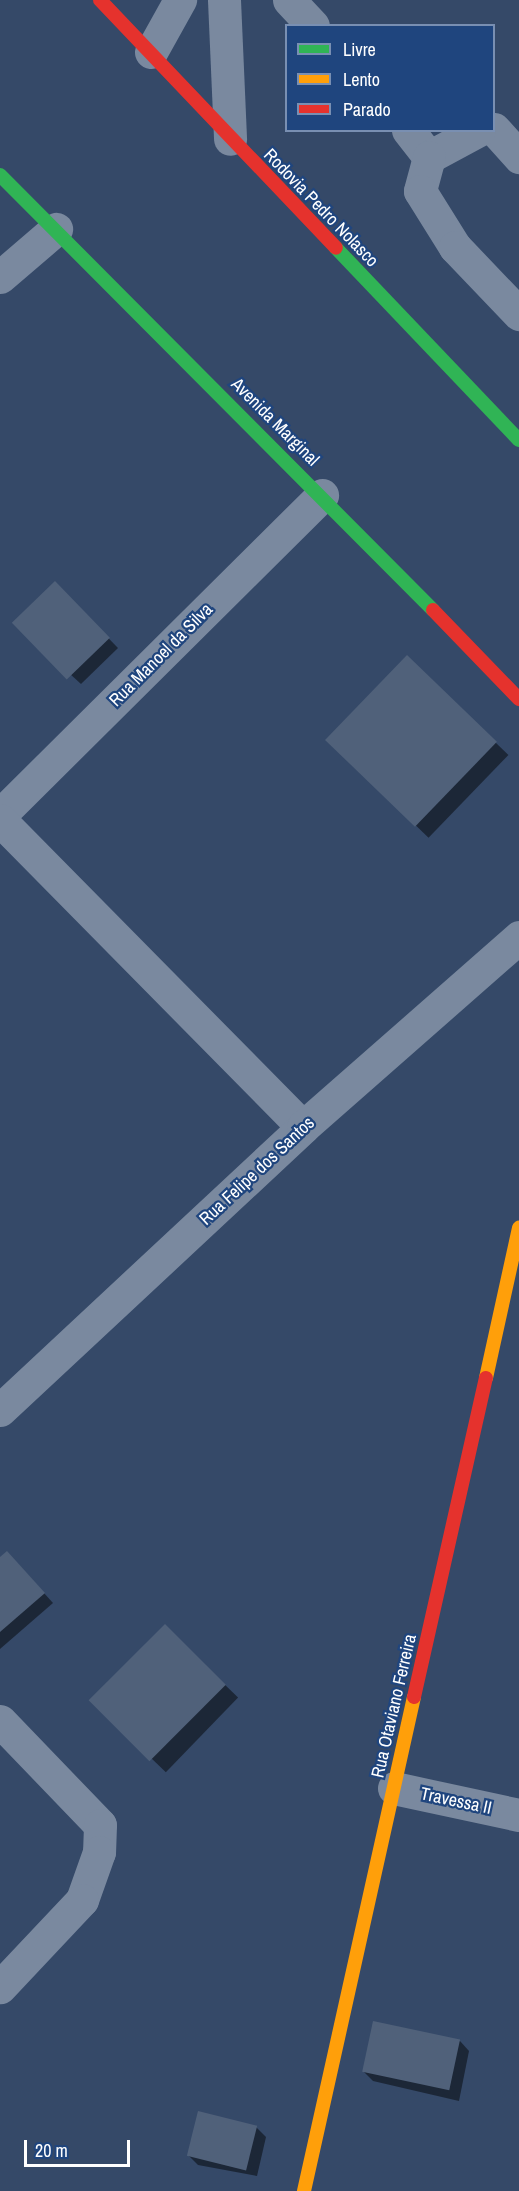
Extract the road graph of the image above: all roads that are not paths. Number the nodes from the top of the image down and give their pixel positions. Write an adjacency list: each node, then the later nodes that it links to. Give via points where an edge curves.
1 (99, 0): 6 (main road, Rodovia Pedro Nolasco)
2 (180, 0): 6 (street)
3 (224, 0): 12 (street)
4 (289, 0): 5 (street)
5 (311, 24)
6 (151, 52): 12 (main road, Rodovia Pedro Nolasco)
7 (519, 118): 8 (street)
8 (495, 124)
9 (495, 130): 14 (street)
10 (410, 132): 13 (street)
11 (475, 132): 13 (street)
12 (230, 139): 19 (main road, Rodovia Pedro Nolasco)
13 (429, 157): 18 (street, via 420,191 432,215 455,247)
14 (519, 158)
15 (0, 175): 16 (main road, Avenida Marginal)
16 (56, 229): 17 (street); 20 (main road, Avenida Marginal)
17 (0, 277)
18 (519, 314)
19 (519, 440)
20 (322, 495): 21 (main road, Avenida Marginal); 22 (street, Rua Manoel da Silva)
21 (519, 699)
22 (0, 815)
23 (0, 820): 25 (street)
24 (519, 938): 25 (street, Rua Felipe dos Santos)
25 (303, 1127): 27 (street, Rua Felipe dos Santos)
26 (519, 1228): 29 (main road, Rua Otaviano Ferreira)
27 (0, 1410)
28 (0, 1721): 31 (street, via 100,1825 99,1852 82,1900)
29 (394, 1788): 30 (street, Travessa II); 32 (main road, Rua Otaviano Ferreira)
30 (519, 1815)
31 (0, 1987)
32 (304, 2191)

